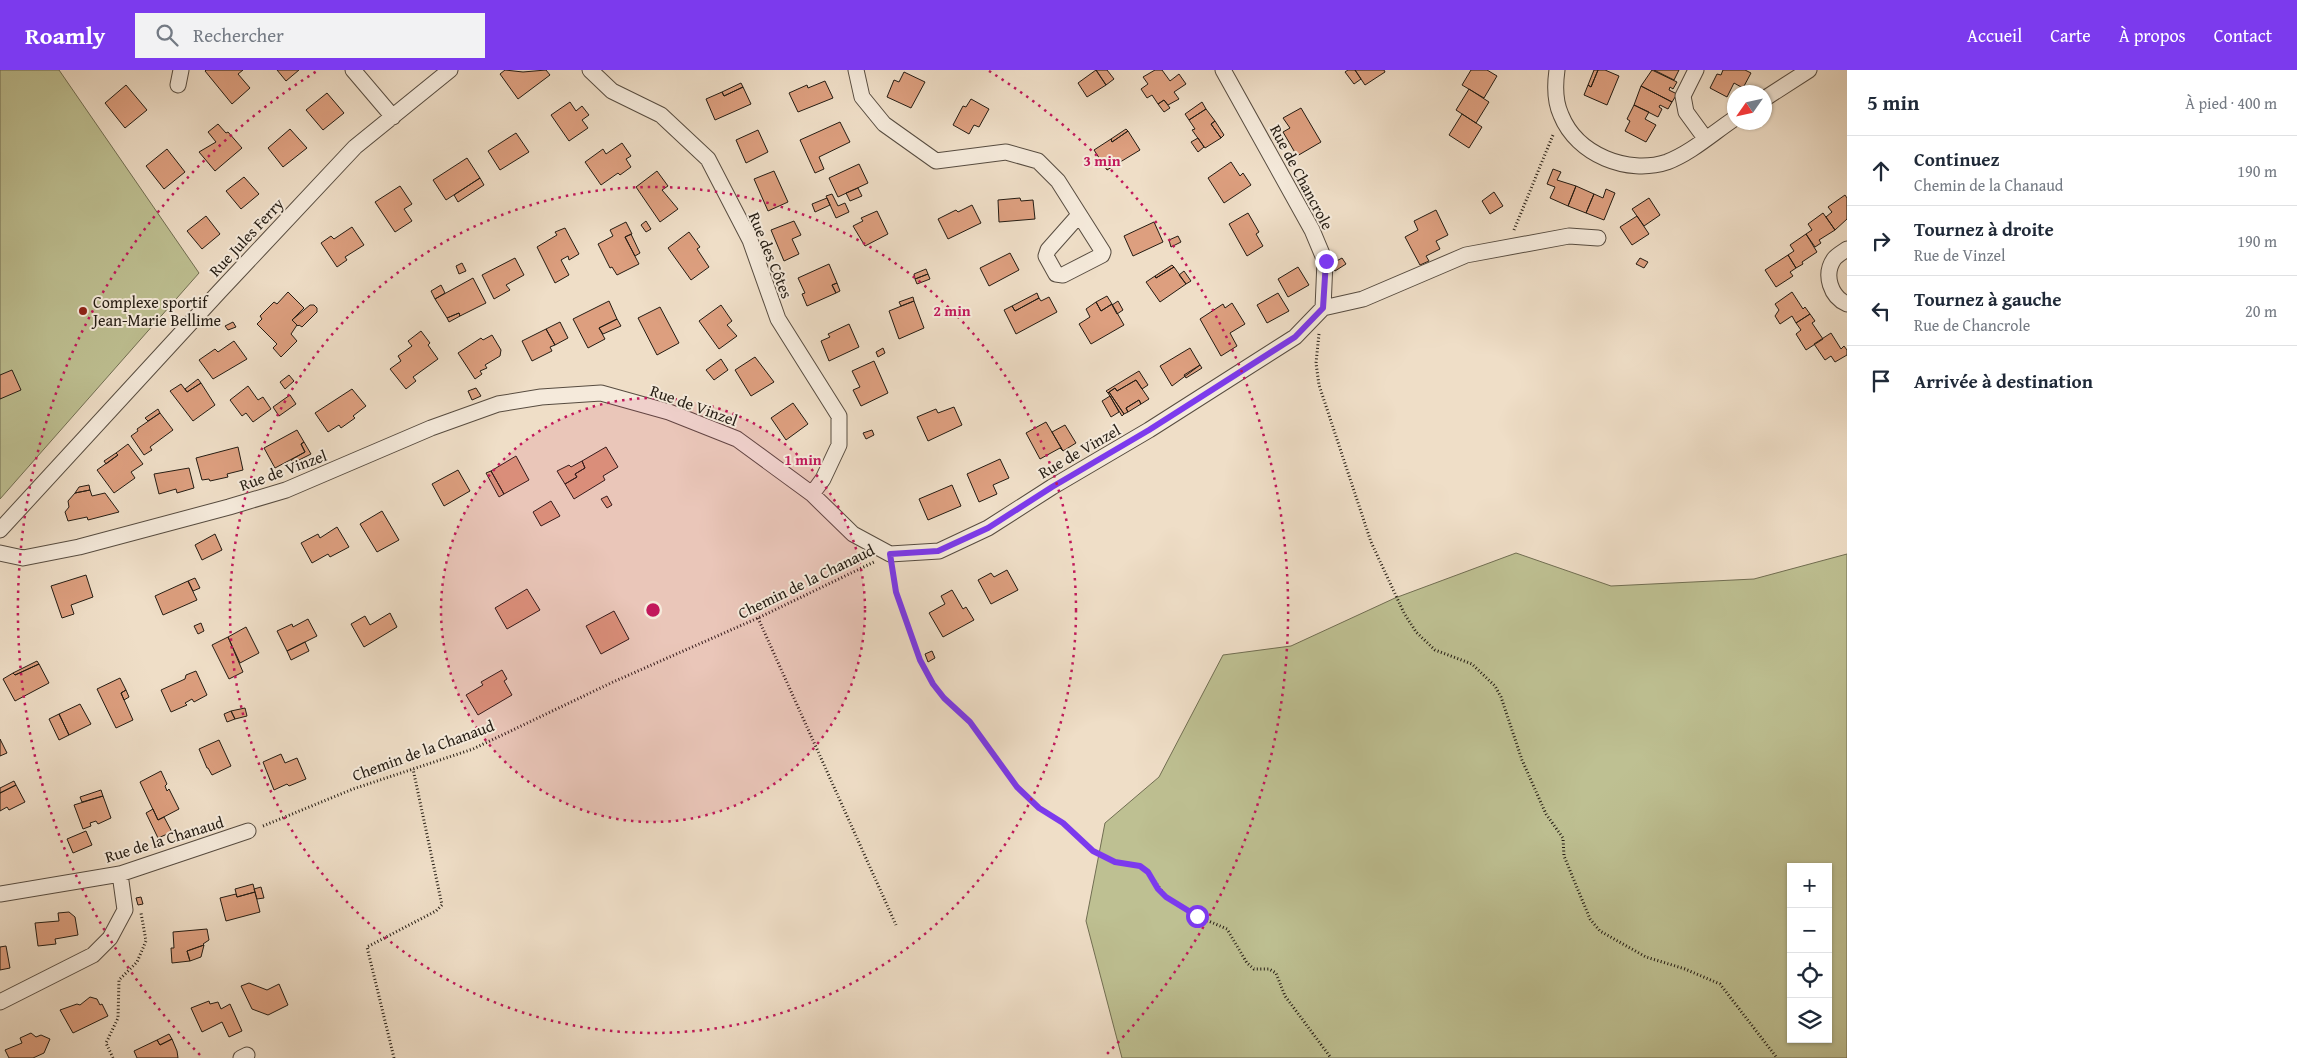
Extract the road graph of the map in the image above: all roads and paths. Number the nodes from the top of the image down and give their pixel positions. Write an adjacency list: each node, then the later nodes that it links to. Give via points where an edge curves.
1 (181, 70): 10 (street)
2 (352, 70): 13 (street)
3 (450, 70): 13 (street, Rue Jules Ferry)
4 (590, 70): 22 (street, Rue des Côtes, via 612,91 661,115 708,159 750,240 778,319 839,416 839,445)
5 (856, 70): 16 (street, via 862,97 884,124 936,161 1006,152 1038,161 1058,182)
6 (1223, 70): 21 (street, Rue de Chancrole, via 1326,261)
7 (1557, 70): 12 (street, via 1556,93)
8 (1696, 70): 15 (street, via 1683,96 1686,112)
9 (1809, 70): 11 (street)
10 (178, 85)
11 (1772, 94)
12 (1561, 115): 15 (street, via 1576,136 1594,152 1616,163 1631,166 1668,162); 18 (path)
13 (393, 117): 23 (street, Rue Jules Ferry, via 355,147)
14 (1727, 124): 15 (street)
15 (1705, 138)
16 (1078, 215)
17 (1598, 238): 18 (street, via 1569,236)
18 (1507, 246): 21 (street, via 1466,254 1363,299)
19 (1847, 249): 20 (street, via 1834,258 1829,272 1830,287 1839,301)
20 (1847, 304)
21 (1323, 308): 25 (street, Rue de Vinzel, via 1295,337 988,528 938,551); 37 (path, via 1316,362 1319,386 1371,542 1404,613 1416,632 1435,650 1472,664 1495,686 1546,814 1563,838 1564,856 1590,919 1600,931 1646,957 1720,984)
22 (812, 494): 24 (street, Rue de Vinzel, via 737,439 669,412 602,394 541,397 498,404 431,428 286,490 229,507 79,547 23,558); 25 (street, Rue de Vinzel, via 853,534)
23 (0, 530)
24 (0, 554)
25 (890, 554): 26 (path, Chemin de la Chanaud); 36 (path, Chemin de la Chanaud, via 896,592 928,676 944,698 970,722 1017,787 1093,851 1115,862 1140,866 1166,897 1227,929 1247,963 1254,969 1269,969 1276,973 1285,996)
26 (758, 618): 27 (path, Chemin de la Chanaud, via 473,748); 32 (path)
27 (413, 769): 28 (path, Chemin de la Chanaud); 35 (path, via 442,905 424,918 367,947)
28 (248, 831): 29 (street, Rue de la Chanaud)
29 (120, 874): 30 (street, Rue de la Chanaud); 33 (street, via 125,910 110,938 93,955)
30 (0, 894)
31 (140, 910): 34 (path, via 146,941 137,962 119,980 118,1018 106,1043)
32 (896, 925)
33 (0, 1002)
34 (113, 1058)
35 (394, 1058)
36 (1331, 1058)
37 (1777, 1058)

